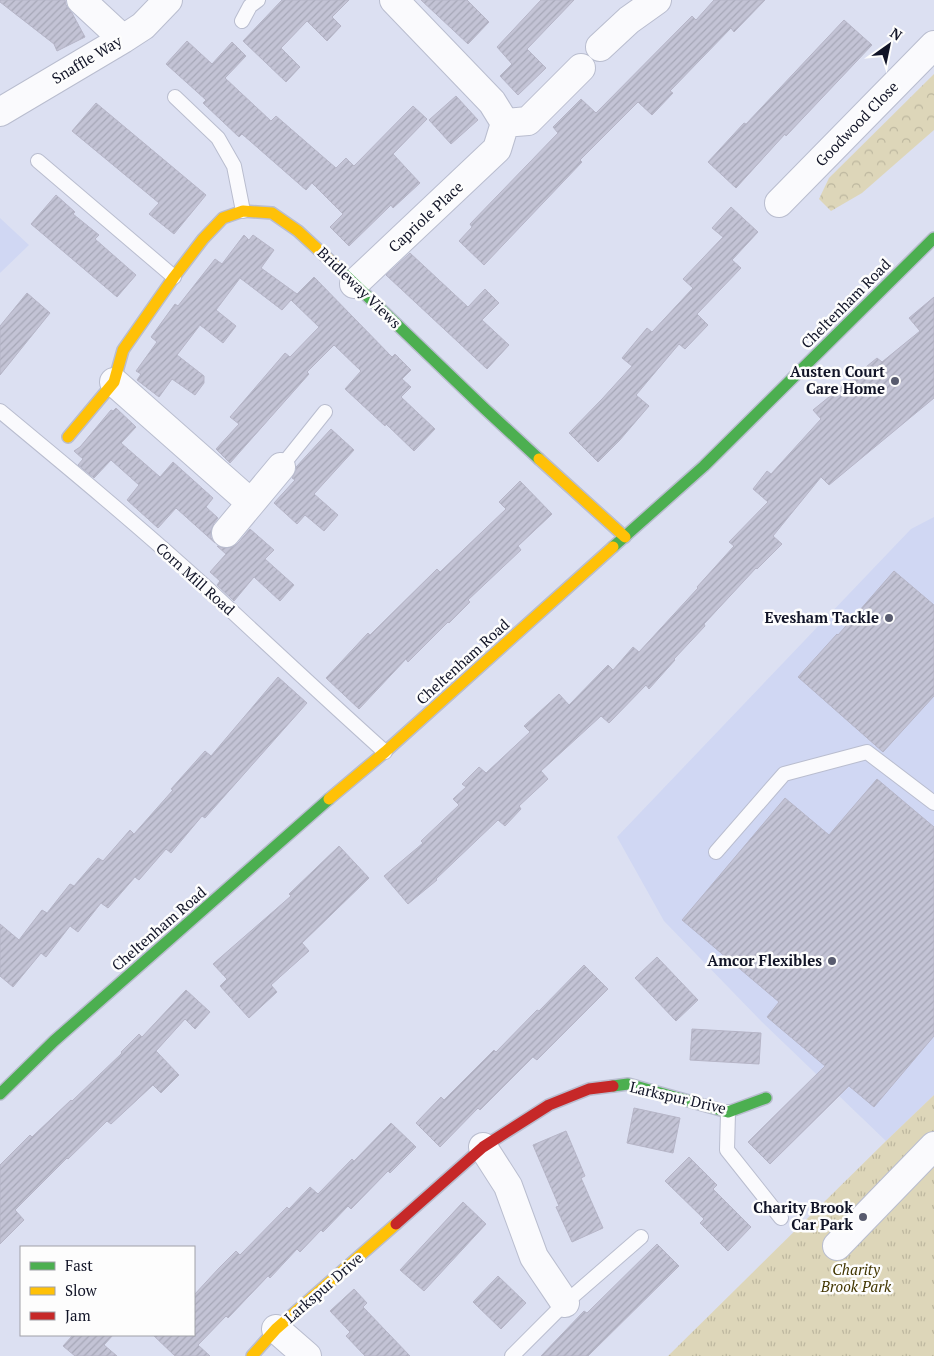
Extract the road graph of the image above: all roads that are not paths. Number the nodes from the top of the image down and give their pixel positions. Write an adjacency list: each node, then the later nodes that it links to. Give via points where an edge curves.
1 (81, 0): 7 (street)
2 (168, 0): 7 (street, Snaffle Way, via 143,26)
3 (258, 0): 6 (lane, via 250,6)
4 (394, 0): 13 (street, via 492,102)
5 (657, 0): 9 (street)
6 (242, 21)
7 (123, 39): 12 (street, Snaffle Way)
8 (934, 45): 15 (street, Goodwood Close)
9 (600, 46)
10 (581, 68): 13 (street, via 528,120)
11 (175, 97): 16 (lane, via 218,138 234,166)
12 (0, 112)
13 (505, 123): 19 (street, Capriole Place, via 497,149)
14 (38, 162): 18 (lane)
15 (779, 203)
16 (243, 211): 18 (street, Bridleway Views, via 223,218); 19 (street, Bridleway Views, via 272,213 298,231)
17 (934, 238): 27 (street, Cheltenham Road, via 704,466)
18 (174, 277): 20 (street, Bridleway Views, via 123,350)
19 (354, 284): 27 (street, Bridleway Views)
20 (114, 382): 23 (street, Bridleway Views); 25 (street)
21 (0, 411): 28 (lane, Corn Mill Road, via 206,587)
22 (325, 412): 24 (lane)
23 (68, 437)
24 (281, 466): 25 (street)
25 (251, 503): 26 (street)
26 (226, 533)
27 (624, 537): 28 (street, Cheltenham Road)
28 (385, 752): 31 (street, Cheltenham Road, via 54,1041)
29 (934, 803): 30 (lane, via 867,752 784,774)
30 (716, 852)
31 (0, 1094)
32 (766, 1098): 33 (street, Larkspur Drive)
33 (728, 1112): 35 (street, Larkspur Drive, via 628,1084 589,1089 549,1105); 36 (lane, via 727,1150)
34 (934, 1146): 38 (street)
35 (483, 1147): 39 (street, via 508,1186 534,1257); 40 (street, Larkspur Drive)
36 (781, 1218)
37 (641, 1237): 39 (lane)
38 (837, 1246)
39 (565, 1303): 43 (lane)
40 (276, 1329): 41 (street, Larkspur Drive); 42 (street, Larkspur Drive)
41 (252, 1356)
42 (307, 1356)
43 (512, 1356)

